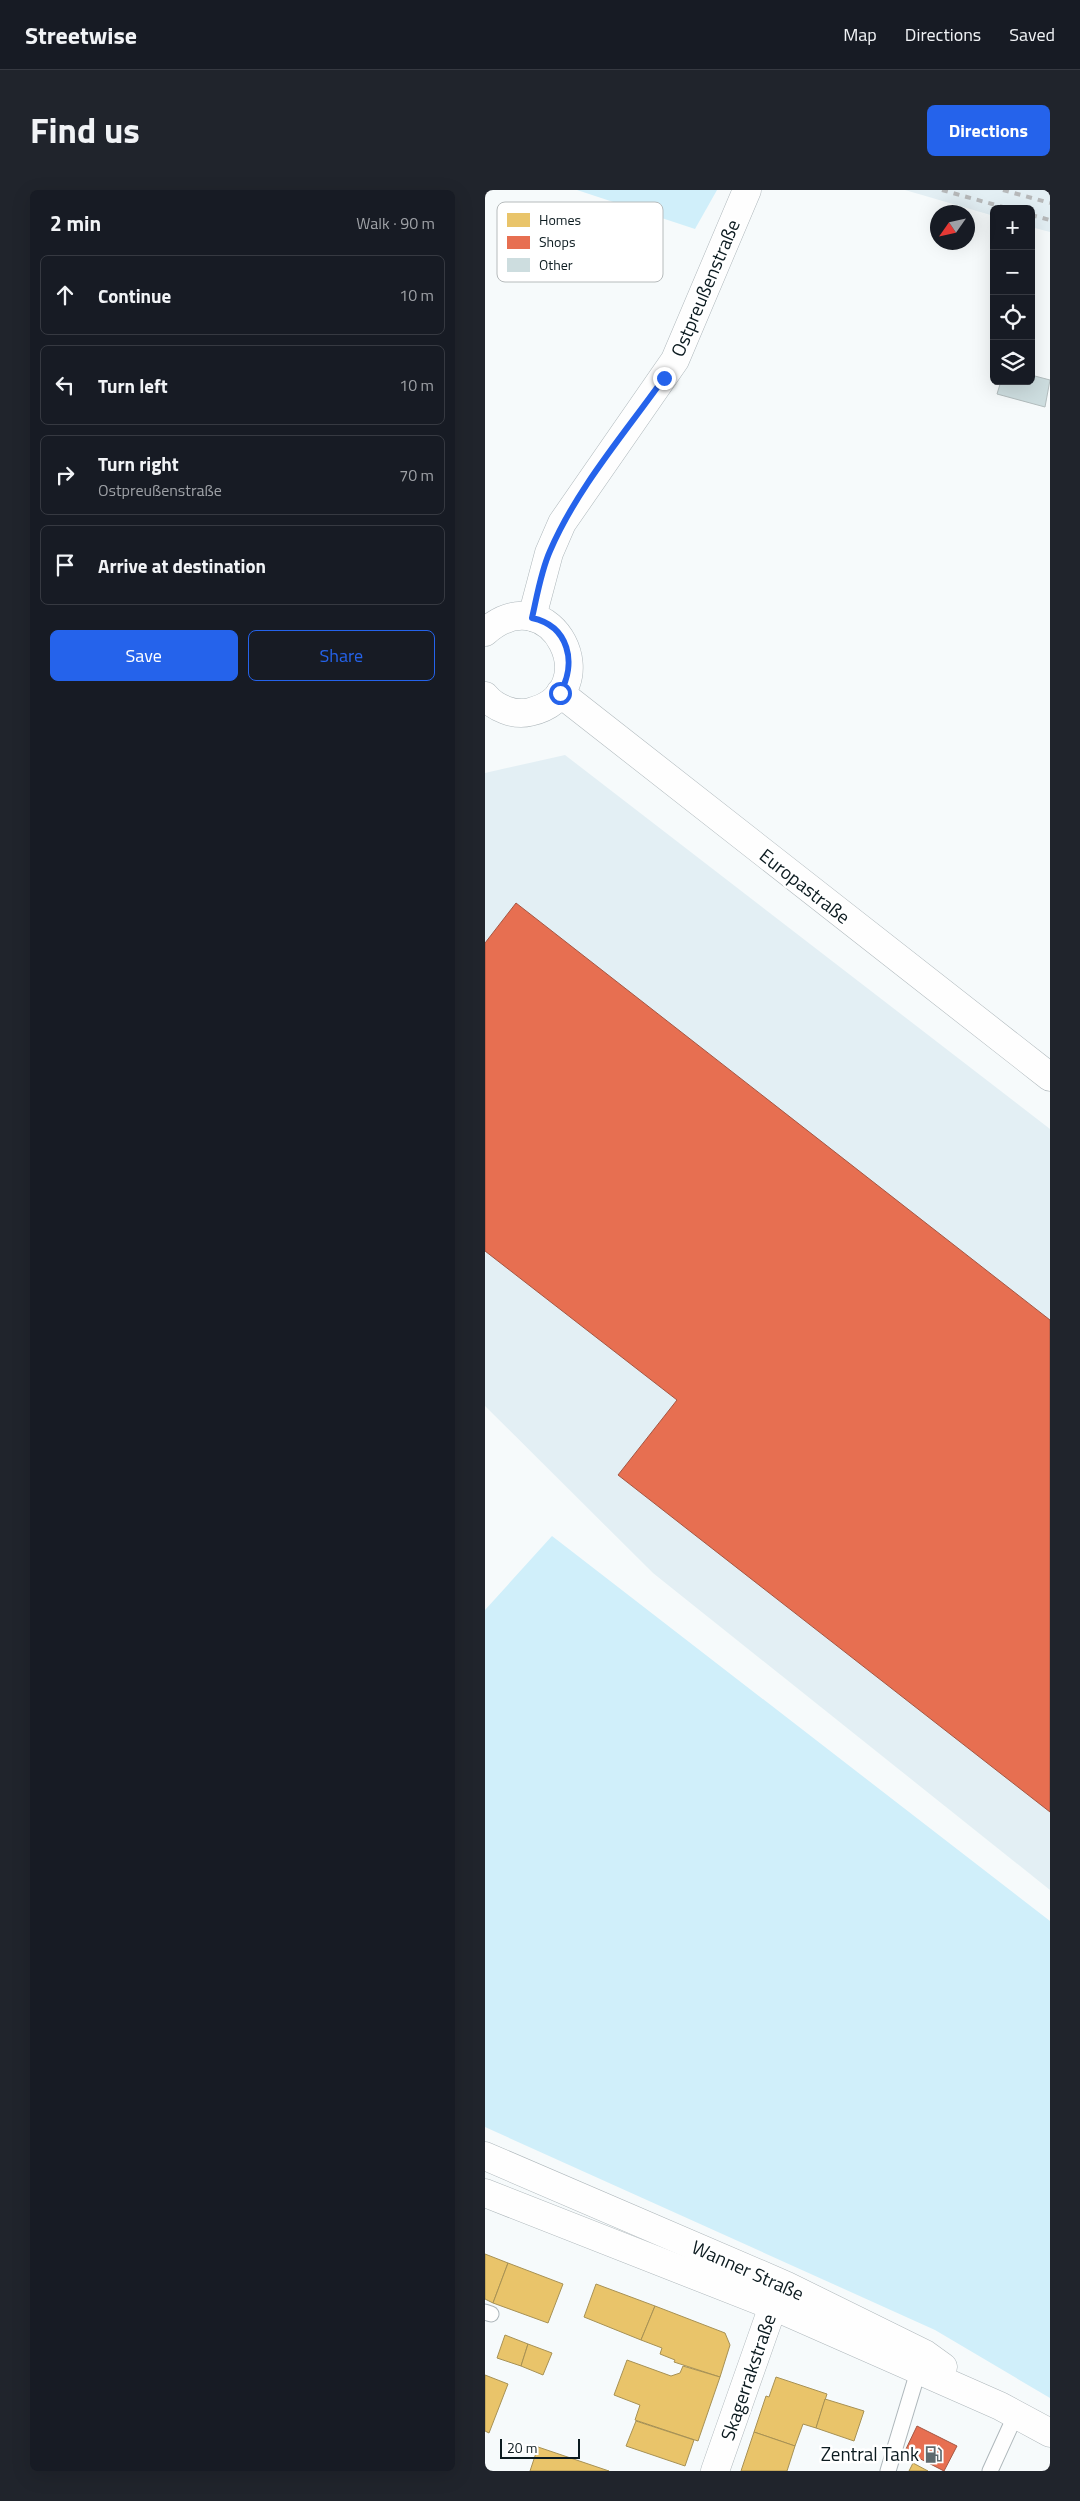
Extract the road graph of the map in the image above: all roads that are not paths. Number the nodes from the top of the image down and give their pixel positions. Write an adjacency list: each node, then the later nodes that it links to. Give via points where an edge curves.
1 (747, 190): 2 (street, Ostpreußenstraße, via 675,360 562,523 549,553)
2 (532, 618): 3 (street, via 509,617); 4 (street, via 552,627 568,652 567,682)
3 (485, 632)
4 (560, 693): 5 (street, via 539,709 526,713 500,708); 6 (street, Europastraße)
5 (485, 696)
6 (1050, 1077)
7 (485, 2156): 9 (street, Wanner Straße)
8 (485, 2193): 9 (street, Wanner Straße)
9 (779, 2295): 10 (street, Wanner Straße); 13 (street, Skagerrakstraße)
10 (921, 2363): 11 (street, Wanner Straße); 14 (lane)
11 (1008, 2410): 12 (street, Wanner Straße); 15 (lane)
12 (1050, 2433)
13 (715, 2471)
14 (888, 2471)
15 (990, 2471)

